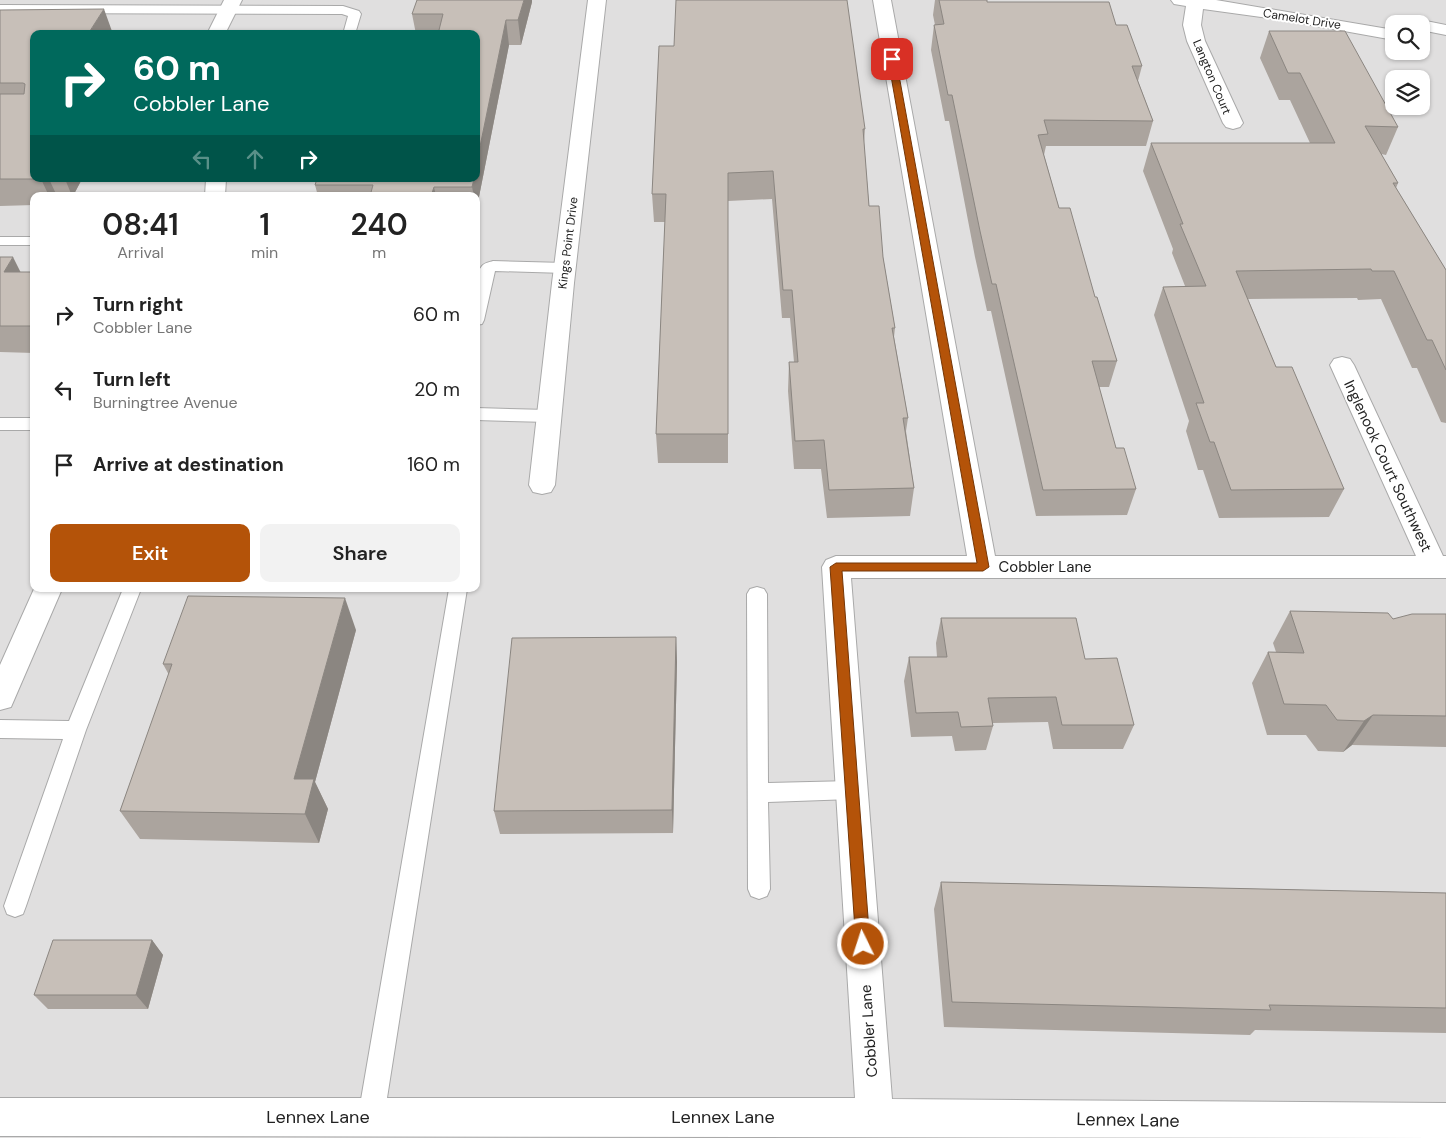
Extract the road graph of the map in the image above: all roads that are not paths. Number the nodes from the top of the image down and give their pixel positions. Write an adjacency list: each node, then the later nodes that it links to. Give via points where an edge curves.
1 (597, 0): 18 (street, Kings Point Drive)
2 (882, 0): 26 (street)
3 (1282, 0): 7 (street, Camelot Drive)
4 (1190, 1): 12 (street, Camelot Drive); 15 (street, Langton Court, via 1196,41)
5 (231, 5): 6 (lane); 9 (street); 10 (lane, via 343,10 355,14)
6 (0, 9)
7 (1385, 19)
8 (1430, 27): 11 (street)
9 (218, 30)
10 (350, 30)
11 (1446, 30)
12 (1385, 33)
13 (1430, 42): 14 (street)
14 (1446, 45)
15 (1232, 123)
16 (0, 241): 17 (lane)
17 (30, 241)
18 (565, 268): 19 (lane, via 488,268); 22 (street, Kings Point Drive)
19 (480, 303)
20 (1342, 365): 27 (street, Inglenook Court Southwest)
21 (480, 414): 22 (lane)
22 (549, 416): 25 (street, Kings Point Drive)
23 (0, 424): 24 (lane)
24 (30, 424)
25 (542, 485)
26 (983, 567): 27 (street, Cobbler Lane); 35 (street, Cobbler Lane, via 836,567)
27 (1440, 567)
28 (47, 592): 32 (street)
29 (131, 592): 34 (lane)
30 (458, 592): 40 (lane)
31 (757, 594): 36 (lane)
32 (3, 685)
33 (0, 729): 34 (lane)
34 (76, 730): 38 (lane)
35 (852, 790): 36 (lane); 41 (street, Cobbler Lane)
36 (757, 793): 37 (lane)
37 (759, 890)
38 (15, 906)
39 (0, 1116): 40 (street, Lennex Lane)
40 (371, 1117): 43 (street, Lennex Lane)
41 (875, 1117): 42 (street, Lennex Lane); 43 (street, Lennex Lane)
42 (1446, 1122)
43 (760, 1128)

